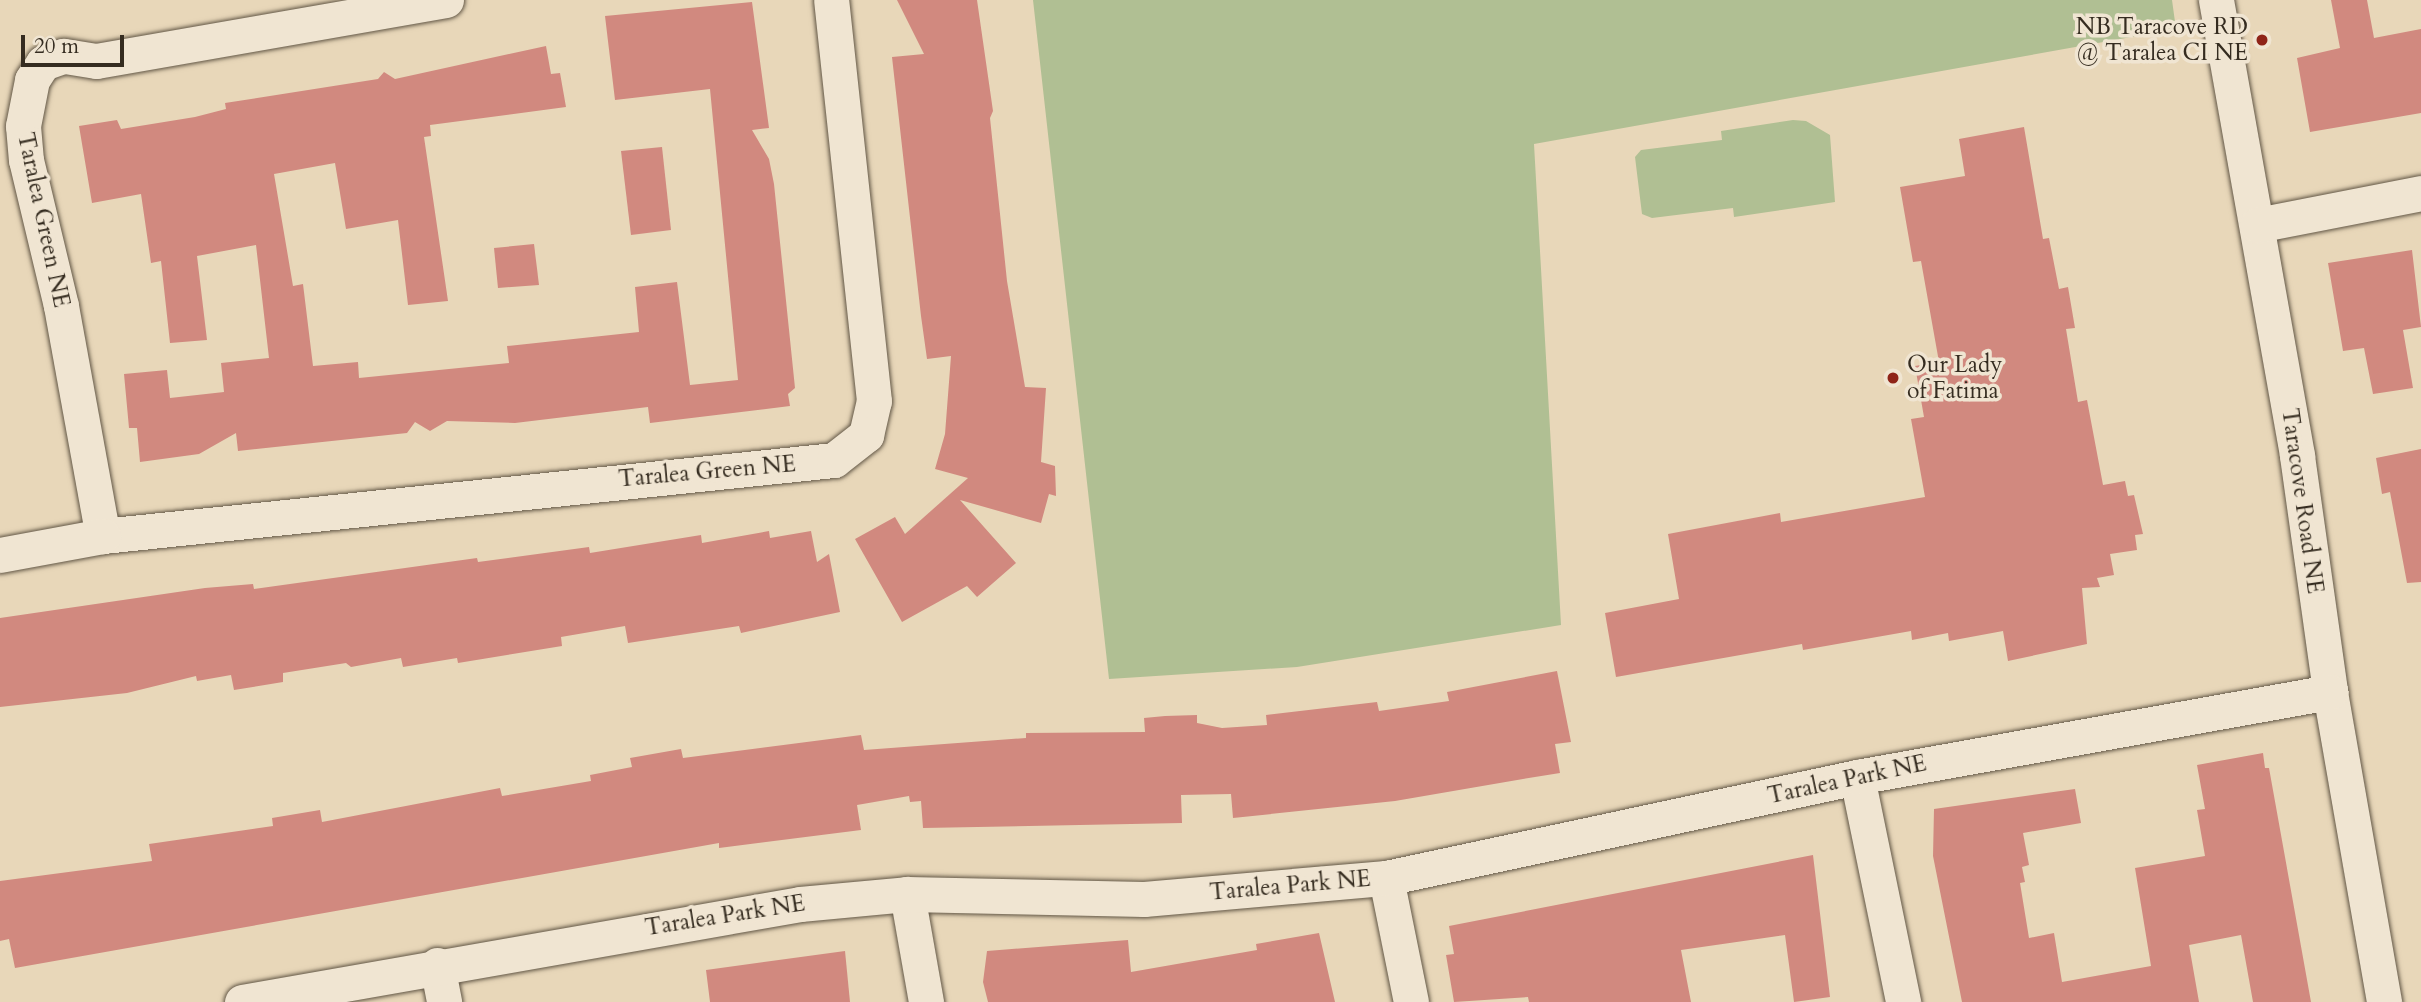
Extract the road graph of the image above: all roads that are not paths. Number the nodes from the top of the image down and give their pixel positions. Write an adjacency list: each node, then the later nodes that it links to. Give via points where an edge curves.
1 (446, 0): 6 (street, Taralea Green NE, via 96,61 63,56 43,63 32,80 23,126 26,160 61,306)
2 (831, 0): 6 (street, Taralea Green NE, via 874,401 866,435 834,460)
3 (2216, 0): 5 (street, Taracove Road NE)
4 (2421, 193): 5 (street)
5 (2257, 225): 8 (street, Taracove Road NE, via 2297,456)
6 (103, 537): 7 (street, Taralea Green NE)
7 (0, 555)
8 (2330, 692): 9 (street, Taralea Park NE); 18 (street, Taracove Road NE)
9 (1857, 777): 10 (street, Taralea Park NE); 17 (street)
10 (1386, 877): 11 (street, Taralea Park NE, via 1144,899); 16 (street)
11 (907, 894): 12 (street, Taralea Park NE, via 800,904); 15 (street)
12 (437, 965): 13 (street, Taralea Park NE); 14 (street)
13 (242, 1002)
14 (444, 1002)
15 (926, 1002)
16 (1411, 1002)
17 (1903, 1002)
18 (2385, 1002)

